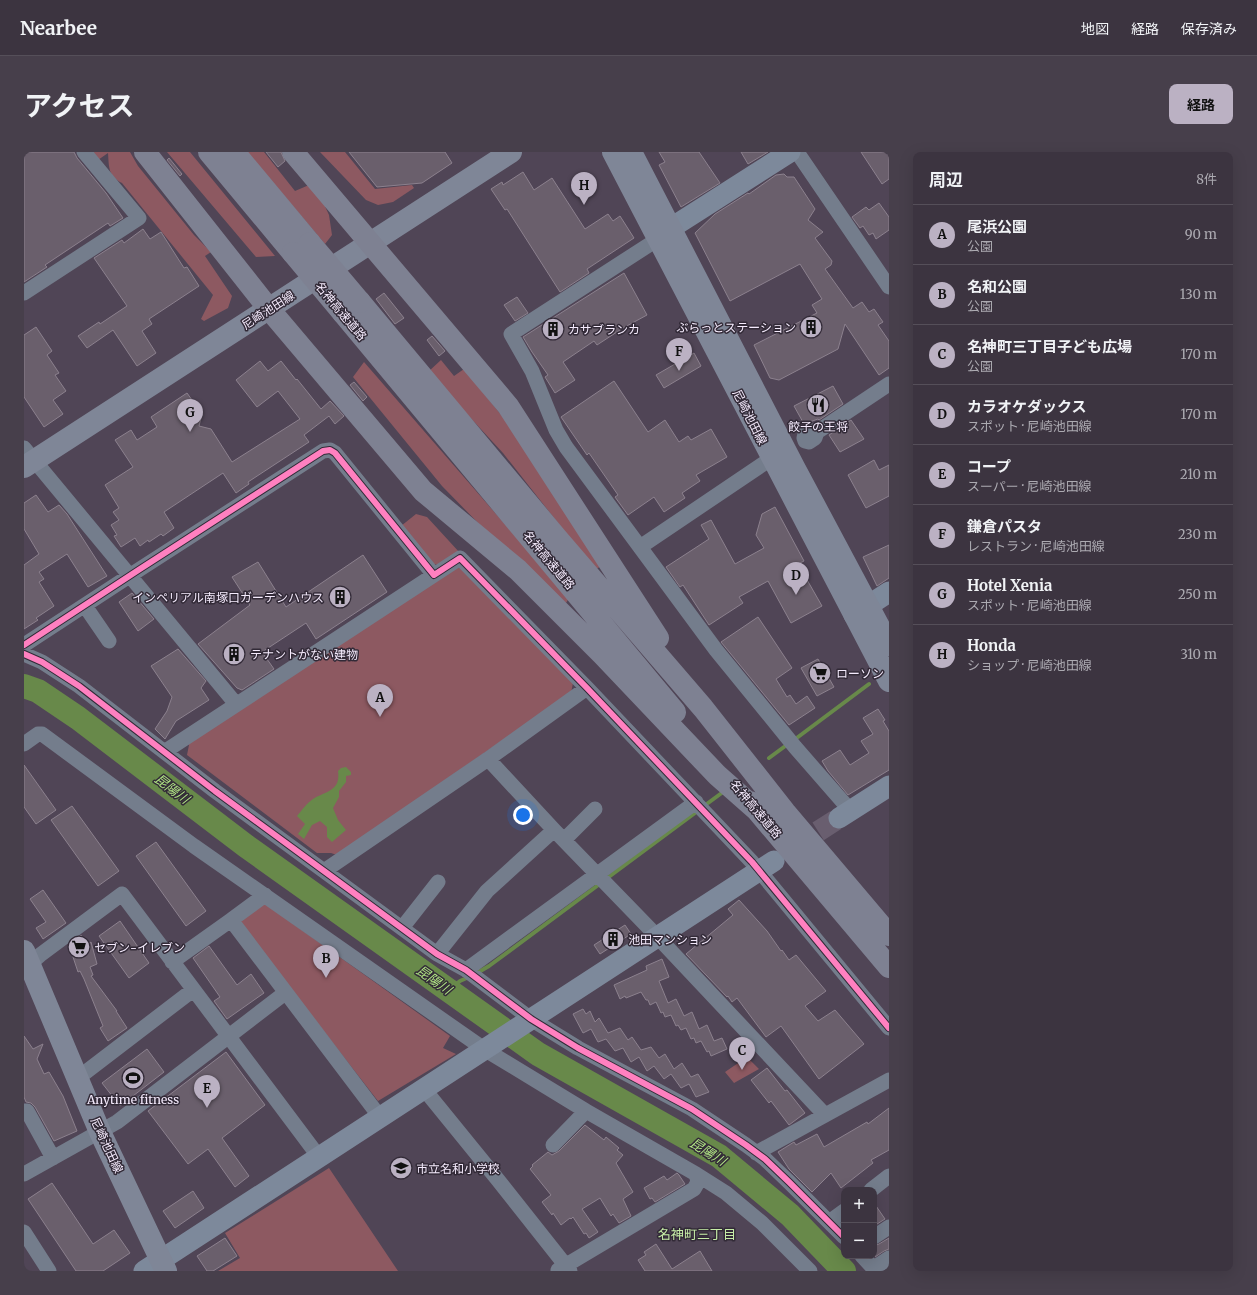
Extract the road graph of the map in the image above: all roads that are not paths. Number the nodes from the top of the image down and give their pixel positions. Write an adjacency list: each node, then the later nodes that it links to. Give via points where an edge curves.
1 (84, 152): 15 (street, via 140,218)
2 (144, 152): 17 (highway)
3 (209, 152): 13 (highway, 名神高速道路)
4 (234, 152): 13 (highway, 名神高速道路)
5 (293, 152): 12 (highway)
6 (511, 152): 12 (main road, 尼崎池田線)
7 (613, 152): 11 (main road, 尼崎池田線)
8 (631, 152): 11 (main road, 尼崎池田線)
9 (790, 152): 11 (street)
10 (797, 152): 14 (street)
11 (665, 234): 20 (main road, 尼崎池田線); 22 (street, via 511,334 532,371 556,430 566,447); 27 (main road, 尼崎池田線, via 794,467)
12 (371, 244): 17 (main road, 尼崎池田線); 35 (highway, via 508,406)
13 (301, 248): 16 (highway, 名神高速道路, bridge)
14 (889, 287)
15 (24, 293)
16 (352, 308): 35 (highway, 名神高速道路, via 556,537); 42 (highway, 名神高速道路)
17 (269, 309): 21 (main road, 尼崎池田線); 42 (highway, via 423,491 518,570 717,775)
18 (889, 384): 19 (street)
19 (817, 432)
20 (772, 458): 22 (street); 27 (main road, 尼崎池田線)
21 (28, 459): 24 (street)
22 (640, 547): 43 (street, via 716,650 791,741)
23 (434, 575): 24 (street, via 330,450 323,451); 33 (street, via 460,558); 34 (street)
24 (130, 576): 26 (street); 34 (street)
25 (889, 592): 27 (street)
26 (85, 606): 28 (street); 30 (street)
27 (861, 611): 29 (main road, 尼崎池田線); 32 (main road, 尼崎池田線)
28 (109, 641)
29 (889, 645)
30 (24, 646)
31 (24, 654): 37 (street, via 42,662 79,686)
32 (889, 681)
33 (587, 688): 38 (street); 40 (street)
34 (236, 704): 37 (street)
35 (702, 708): 52 (highway, 名神高速道路)
36 (24, 744): 49 (street, via 42,734)
37 (164, 752): 46 (street)
38 (488, 759): 44 (street); 46 (street)
39 (889, 786): 43 (street)
40 (700, 806): 45 (street, via 752,862); 47 (street)
41 (595, 810): 44 (street)
42 (759, 812): 57 (highway, 名神高速道路)
43 (845, 814)
44 (559, 835): 47 (street); 54 (street, via 487,891)
45 (766, 866): 53 (street); 62 (street)
46 (324, 871): 51 (street)
47 (601, 878): 53 (street); 58 (street)
48 (438, 882): 51 (street)
49 (265, 895): 50 (street); 64 (street)
50 (231, 920): 56 (street); 60 (street)
51 (402, 928): 54 (street)
52 (889, 936)
53 (658, 937): 61 (street); 70 (street)
54 (437, 954): 58 (street)
55 (26, 962): 56 (street, via 40,955 122,894); 65 (main road, 尼崎池田線)
56 (172, 962): 59 (street)
57 (889, 967)
58 (470, 973): 61 (street)
59 (193, 990): 63 (street); 65 (street)
60 (285, 993): 63 (street); 71 (street)
61 (528, 1021): 64 (street); 74 (street, via 692,1109)
62 (889, 1028)
63 (228, 1037): 72 (street, via 117,1122); 75 (street)
64 (490, 1046): 67 (street); 69 (street)
65 (78, 1078): 72 (main road, 尼崎池田線)
66 (889, 1080): 70 (street)
67 (424, 1089): 71 (street); 90 (street)
68 (24, 1111): 76 (street, via 27,1112)
69 (586, 1111): 73 (street); 78 (street)
70 (825, 1115): 74 (street)
71 (380, 1117): 75 (street)
72 (100, 1132): 76 (street); 89 (main road, 尼崎池田線)
73 (554, 1145)
74 (756, 1153): 82 (street)
75 (318, 1157): 89 (street)
76 (53, 1158): 77 (street)
77 (24, 1174)
78 (696, 1174): 90 (street, via 698,1182 694,1189); 93 (street, via 726,1193 762,1223)
79 (889, 1176): 80 (street)
80 (874, 1187)
81 (841, 1213): 82 (street)
82 (829, 1222): 85 (street)
83 (889, 1227): 86 (street)
84 (24, 1232): 92 (street)
85 (841, 1234)
86 (877, 1235)
87 (889, 1258): 91 (street)
88 (865, 1259): 91 (street)
89 (157, 1267)
90 (565, 1269)
91 (875, 1270)
92 (49, 1271)
93 (810, 1271)

